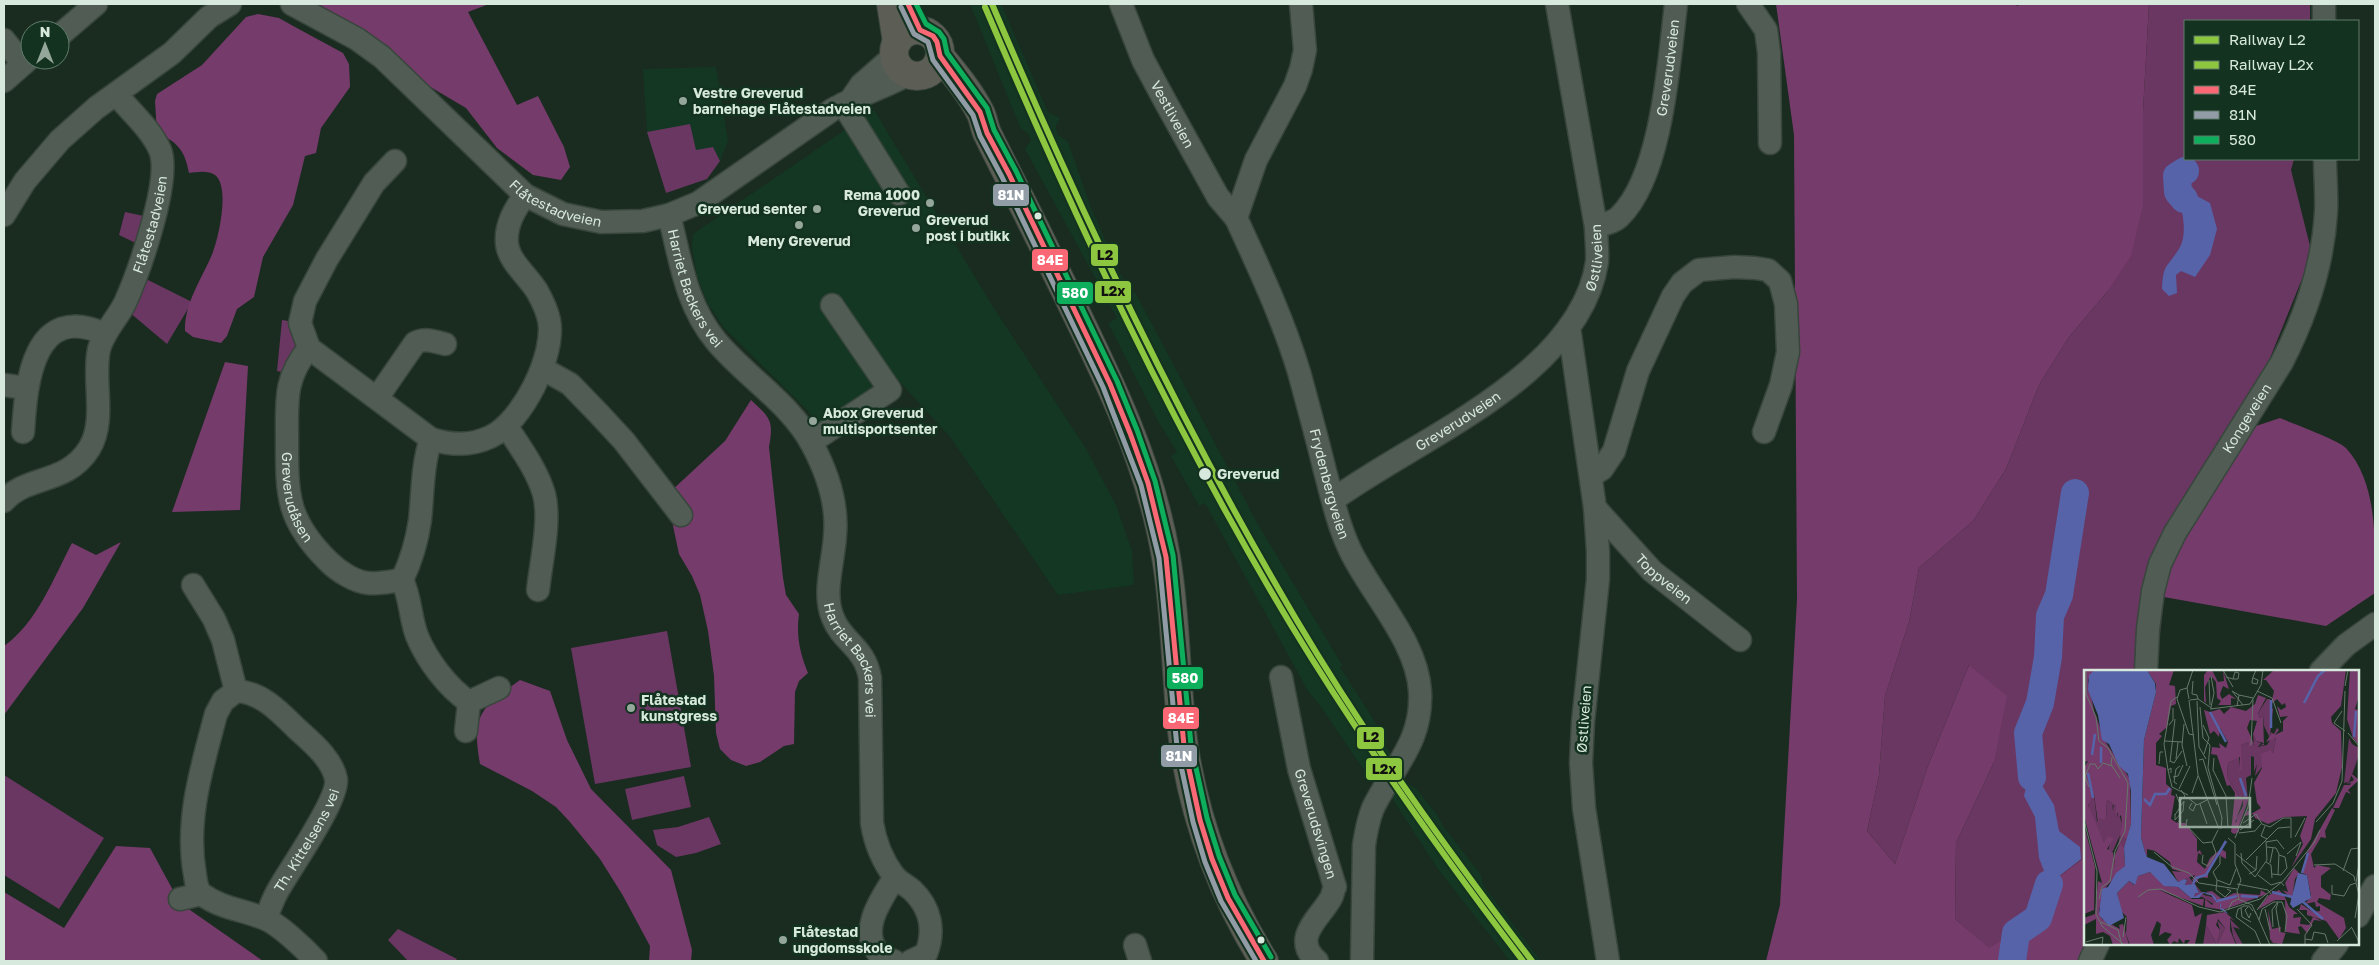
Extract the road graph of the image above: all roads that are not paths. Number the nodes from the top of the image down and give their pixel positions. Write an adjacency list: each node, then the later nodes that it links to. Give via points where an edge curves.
1 (96, 4): 14 (street)
2 (230, 4): 12 (street)
3 (292, 4): 26 (street, Flåtestadveien, via 357,39 382,57)
4 (892, 4): 17 (main road)
5 (908, 4): 17 (main road)
6 (1121, 4): 29 (street, Vestliveien, via 1143,60 1218,198)
7 (1301, 4): 29 (street, via 1305,50 1301,69 1256,160)
8 (1557, 4): 30 (street, Østliveien)
9 (1676, 4): 30 (street, Greverudveien, via 1659,129 1647,167 1636,197 1619,218)
10 (1748, 4): 22 (street, via 1766,30)
11 (2324, 4): 13 (street)
12 (211, 10): 20 (street, via 172,52)
13 (2324, 20)
14 (70, 26)
15 (4, 40): 16 (street)
16 (20, 55)
17 (914, 56): 21 (street, Flåtestadveien, via 861,85); 70 (main road, via 986,132 1110,384 1148,483 1166,557 1184,746 1193,795 1212,860 1228,898)
18 (20, 66): 19 (street)
19 (4, 81)
20 (116, 94): 27 (street, via 60,140 25,181); 33 (street, Flåtestadveien, via 156,142 161,152 162,174 142,263 120,314)
21 (847, 101): 25 (street); 28 (street, Flåtestadveien, via 717,191)
22 (1770, 143)
23 (2325, 160): 54 (street, Kongeveien, via 2324,233 2311,294 2282,362 2175,533 2160,564 2153,591)
24 (395, 161): 35 (street, via 374,183 305,301 300,323)
25 (899, 194)
26 (525, 195): 28 (street, Flåtestadveien, via 563,214 591,221 631,222); 36 (street, via 508,226 507,244 511,256 538,292 549,321)
27 (4, 215)
28 (669, 215): 43 (street, Harriet Backers vei, via 683,280 696,310 716,341 793,419)
29 (1236, 218): 45 (street, Frydenbergveien, via 1286,333)
30 (1596, 227): 32 (street, Østliveien, via 1597,260 1592,280)
31 (832, 305): 43 (street, via 890,390)
32 (1569, 327): 44 (street, Østliveien); 45 (street, Greverudveien, via 1510,388)
33 (105, 334): 37 (street, via 93,328 70,326 49,335 36,360); 46 (street, Flåtestadveien, via 99,349 97,423 90,448 61,475 22,487)
34 (445, 344): 38 (street, via 428,340 415,343)
35 (309, 348): 38 (street); 49 (street, Greverudåsen, via 299,360 288,387 287,478 293,511 302,533 342,572 368,583)
36 (543, 369): 39 (street); 48 (street, via 570,384 624,441)
37 (15, 387): 40 (street)
38 (377, 398): 42 (street)
39 (507, 426): 42 (street, via 492,437 476,442 444,443); 51 (street, via 545,496)
40 (23, 432)
41 (1764, 432): 44 (street, via 1781,385 1788,352 1786,304 1780,281 1768,270 1755,268 1734,266 1699,270 1682,283 1673,296 1638,371 1614,451 1602,469)
42 (431, 439): 49 (street, via 424,460 420,520 414,549)
43 (811, 442): 61 (street, Harriet Backers vei, via 825,468 832,493 836,533 829,600 833,618 869,666 874,840)
44 (1591, 476): 47 (street, Østliveien)
45 (1333, 500): 72 (street, Frydenbergveien, via 1350,549 1408,648 1418,674 1420,692 1415,730 1408,749 1373,808 1368,826 1364,845)
46 (4, 501)
47 (1595, 508): 53 (street, Toppveien, via 1652,571); 73 (street, Østliveien, via 1598,579 1581,763 1584,808)
48 (680, 515)
49 (402, 580): 59 (street, via 417,635 426,653 449,684)
50 (192, 585): 58 (street, via 220,633)
51 (538, 590)
52 (2375, 624): 55 (street, via 2346,645)
53 (1740, 640)
54 (2146, 670)
55 (2322, 670)
56 (1281, 677): 71 (street, Greverudsvingen, via 1299,769 1334,886 1331,898 1309,927 1307,942 1311,957)
57 (499, 688): 59 (street)
58 (236, 691): 64 (street, Th. Kittelsens vei, via 262,698 291,722 320,751 336,779 335,791 324,814 278,889); 64 (street, via 223,701 216,714 194,802 194,868 190,897)
59 (469, 702): 60 (street)
60 (466, 731)
61 (895, 877): 67 (street, Harriet Backers vei, via 913,891 924,905 932,924 931,941); 69 (street, via 879,902 871,923 871,938 880,955)
62 (2375, 886): 63 (street)
63 (2359, 914)
64 (266, 918): 68 (street)
65 (2098, 945): 74 (street)
66 (2336, 945): 75 (street)
67 (922, 959)
68 (316, 961)
69 (894, 961)
70 (1264, 961)
71 (1317, 961)
72 (1362, 961)
73 (1608, 961)
74 (2090, 961)
75 (2323, 961)

